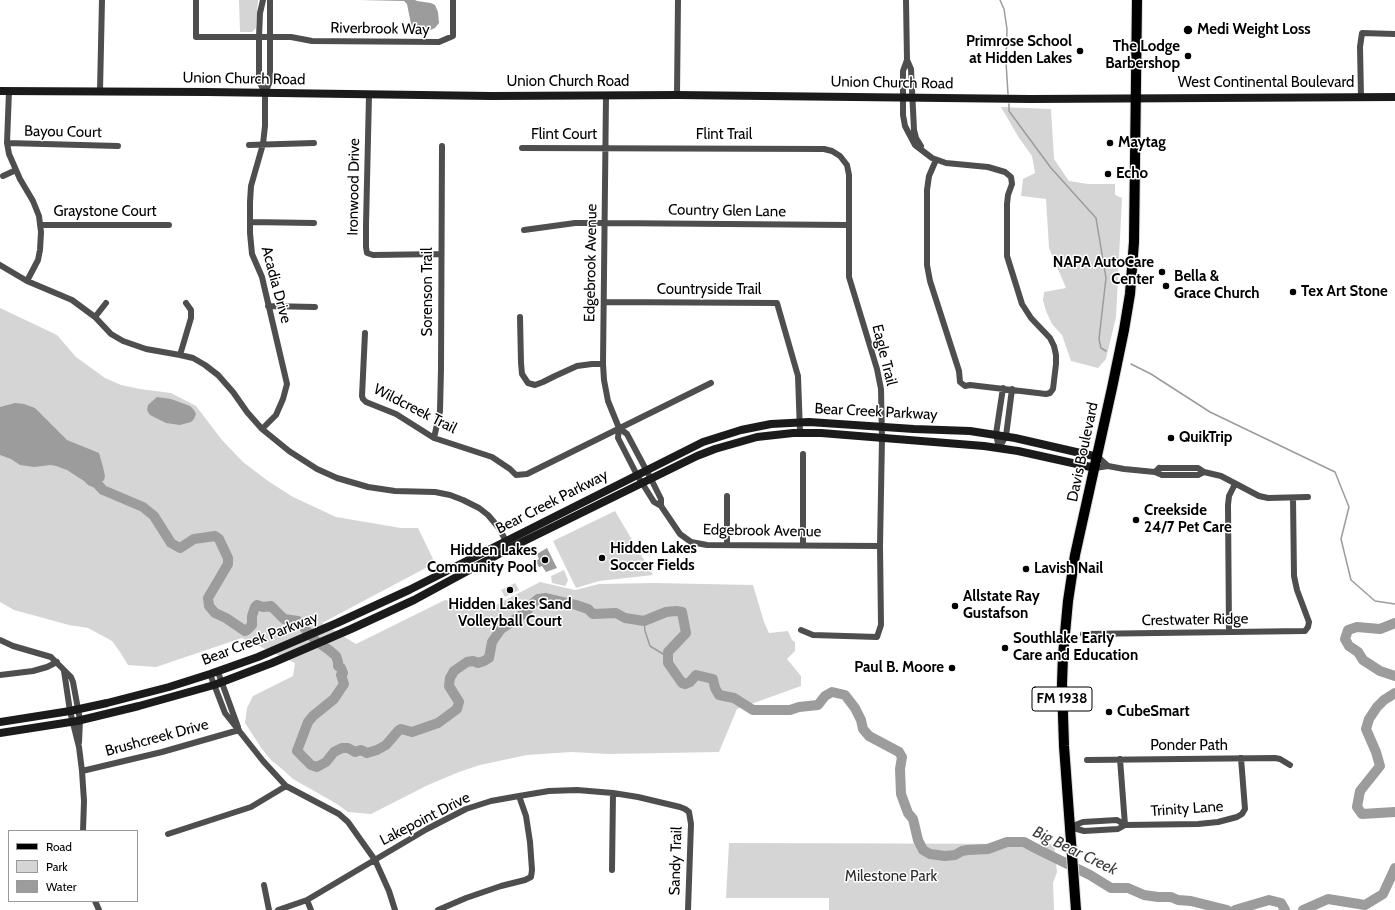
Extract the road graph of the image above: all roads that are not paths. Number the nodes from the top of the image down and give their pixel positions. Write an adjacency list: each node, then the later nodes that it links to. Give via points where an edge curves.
1 (102, 0): 15 (street)
2 (196, 0): 10 (street, via 196,37)
3 (262, 0): 10 (street)
4 (270, 0): 11 (street)
5 (453, 0): 11 (street, Riverbrook Way, via 453,36 439,42 312,41)
6 (678, 0): 19 (street)
7 (906, 0): 12 (street)
8 (1137, 0): 24 (main road, Davis Boulevard / FM 1938)
9 (1395, 34): 21 (street, via 1362,33)
10 (259, 37): 11 (street); 16 (street, via 259,82)
11 (270, 37): 16 (street, via 270,81)
12 (907, 60): 20 (street, via 903,71); 23 (street, via 911,69)
13 (0, 91): 14 (main road, Union Church Road)
14 (9, 91): 15 (main road, Union Church Road); 25 (street)
15 (100, 91): 16 (main road, Union Church Road)
16 (265, 93): 17 (main road, Union Church Road); 27 (street, Acadia Drive, via 266,126)
17 (369, 95): 18 (main road, Union Church Road); 45 (street, Ironwood Drive, via 367,253)
18 (606, 96): 19 (main road, Union Church Road); 32 (street, Edgebrook Avenue)
19 (677, 96): 20 (main road, Union Church Road)
20 (903, 97): 23 (main road, Union Church Road); 34 (street, via 905,126 915,145)
21 (1361, 97): 22 (main road, West Continental Boulevard); 24 (main road, West Continental Boulevard)
22 (1395, 97)
23 (912, 98): 24 (main road, Union Church Road); 34 (street, via 914,134)
24 (1136, 99): 72 (main road, Davis Boulevard / FM 1938, via 1134,242 1130,294)
25 (7, 143): 29 (street, Bayou Court); 36 (street)
26 (314, 143): 27 (street)
27 (263, 144): 28 (street); 38 (street, Acadia Drive, via 252,186)
28 (249, 145)
29 (118, 146)
30 (442, 146): 45 (street, Sorenson Trail)
31 (522, 148): 32 (street, Flint Court)
32 (605, 148): 33 (street, Flint Trail, via 824,149); 40 (street, Edgebrook Avenue)
33 (840, 156): 43 (street, Eagle Trail, via 849,172)
34 (930, 156): 35 (street)
35 (936, 160): 59 (street, via 929,176 927,190 926,257 930,281 961,383 965,386); 60 (street, via 988,167 1005,172 1011,177 1012,184 1007,204 1007,256 1022,304 1050,338 1056,360 1053,389 1050,393)
36 (16, 170): 37 (street); 41 (street, via 33,201)
37 (3, 176)
38 (250, 222): 39 (street); 51 (street, Acadia Drive, via 252,254 262,277)
39 (314, 223)
40 (605, 223): 43 (street, Country Glen Lane); 44 (street, Country Glen Lane, via 575,223); 48 (street, Edgebrook Avenue)
41 (40, 225): 42 (street, Graystone Court); 47 (street, via 40,250)
42 (169, 225)
43 (848, 225): 62 (street, Eagle Trail, via 850,277 880,379)
44 (524, 230)
45 (441, 254): 68 (street, Sorenson Trail, via 440,411)
46 (0, 265): 47 (street)
47 (27, 281): 53 (street, via 72,300)
48 (604, 302): 57 (street, Edgebrook Avenue); 61 (street, Countryside Trail, via 777,303 797,371)
49 (106, 303): 53 (street)
50 (186, 303): 56 (street, via 191,310 191,318)
51 (268, 306): 52 (street); 64 (street, Acadia Drive, via 287,384 276,415)
52 (315, 307)
53 (95, 317): 56 (street, via 111,334 122,341 146,349)
54 (520, 317): 57 (street, via 522,374 528,383 535,385 577,366)
55 (365, 334): 68 (street, Wildcreek Trail, via 363,400 396,414)
56 (180, 355): 64 (street, via 193,358 218,375)
57 (603, 364): 63 (street, Edgebrook Avenue, via 607,395)
58 (710, 383): 63 (street, Wildcreek Trail)
59 (1002, 388): 60 (street); 66 (street)
60 (1012, 389): 67 (street)
61 (800, 422): 62 (main road, Bear Creek Parkway); 65 (street, Countryside Trail); 75 (main road, Bear Creek Parkway, via 772,424 729,433 703,442)
62 (881, 427): 66 (main road, Bear Creek Parkway); 69 (street, Eagle Trail)
63 (619, 428): 68 (street, Wildcreek Trail, via 523,475 516,475 492,457); 75 (street, Edgebrook Avenue, via 627,434); 76 (street, Edgebrook Avenue, via 618,438)
64 (262, 429): 84 (street, via 298,457 341,479 388,491 443,493 469,502 488,515)
65 (800, 432): 69 (main road, Bear Creek Parkway); 77 (main road, Bear Creek Parkway, via 759,436 727,446 705,453)
66 (996, 434): 67 (main road, Bear Creek Parkway); 70 (street)
67 (1006, 436): 70 (street); 72 (main road, Bear Creek Parkway)
68 (434, 438)
69 (882, 438): 70 (main road, Bear Creek Parkway); 87 (street, Eagle Trail)
70 (998, 448): 74 (main road, Bear Creek Parkway)
71 (803, 454): 86 (street)
72 (1098, 457): 73 (street, Bear Creek Parkway); 74 (main road, Davis Boulevard / FM 1938)
73 (1108, 466): 74 (street, Bear Creek Parkway); 79 (street, Bear Creek Parkway, via 1162,475 1198,475 1204,472 1216,474)
74 (1096, 468): 117 (main road, Davis Boulevard / FM 1938, via 1075,555 1064,633 1063,730)
75 (646, 470): 76 (main road, Bear Creek Parkway); 77 (street, Edgebrook Avenue)
76 (637, 475): 78 (street, Edgebrook Avenue); 84 (main road, Bear Creek Parkway)
77 (651, 479): 78 (main road, Bear Creek Parkway); 83 (street, Edgebrook Avenue, via 661,499)
78 (642, 483): 83 (street, Edgebrook Avenue, via 654,502); 84 (main road, Bear Creek Parkway)
79 (1235, 484): 82 (street, Bear Creek Parkway, via 1259,496); 89 (street, via 1228,505)
80 (727, 496): 85 (street)
81 (1308, 497): 82 (street, Bear Creek Parkway)
82 (1293, 498): 89 (street, Crestwater Ridge, via 1294,576 1309,622 1307,629 1301,632)
83 (661, 506): 85 (street, Edgebrook Avenue, via 680,534 691,542)
84 (508, 544): 94 (main road, Bear Creek Parkway, via 337,623); 97 (main road, Bear Creek Parkway, via 414,600)
85 (726, 545): 86 (street, Edgebrook Avenue)
86 (803, 545): 87 (street, Edgebrook Avenue)
87 (880, 546): 88 (street, Eagle Trail, via 881,625 876,636 813,635)
88 (800, 630)
89 (1230, 632): 90 (street, Crestwater Ridge)
90 (1083, 634)
91 (0, 640): 92 (street, via 45,655)
92 (57, 662): 93 (street); 96 (street, via 47,668)
93 (64, 671): 98 (street, via 73,682); 99 (street)
94 (218, 672): 95 (main road, Bear Creek Parkway); 97 (street)
95 (210, 674): 97 (street); 98 (main road, Bear Creek Parkway)
96 (0, 675)
97 (218, 684): 100 (main road, Bear Creek Parkway); 103 (street, via 225,713)
98 (79, 709): 99 (main road, Bear Creek Parkway); 100 (street)
99 (70, 711): 101 (main road, Bear Creek Parkway); 102 (street)
100 (80, 720): 102 (main road, Bear Creek Parkway); 105 (street)
101 (0, 722)
102 (72, 722): 104 (main road, Bear Creek Parkway); 105 (street)
103 (239, 730): 110 (street, Brushcreek Drive); 111 (street)
104 (0, 733)
105 (79, 747): 110 (street)
106 (1241, 758): 107 (street, Ponder Path); 109 (street, Ponder Path, via 1275,758); 116 (street, Trinity Lane, via 1245,809 1239,816 1198,824)
107 (1120, 759): 108 (street, Ponder Path); 116 (street)
108 (1087, 760)
109 (1290, 765)
110 (82, 771): 118 (street)
111 (286, 786): 120 (street, via 251,807); 121 (street, via 348,822)
112 (613, 793): 113 (street, Lakepoint Drive, via 577,790); 114 (street, Lakepoint Drive, via 680,807); 122 (street)
113 (519, 796): 121 (street, Lakepoint Drive, via 466,809); 129 (street, via 526,816 530,842 531,876)
114 (689, 812): 130 (street, Sandy Trail, via 691,824)
115 (1104, 821): 116 (street, Trinity Lane, via 1117,820); 117 (street, Trinity Lane, via 1083,822); 119 (street)
116 (1125, 825): 119 (street, Trinity Lane, via 1118,829)
117 (1070, 828): 119 (street, Trinity Lane, via 1084,831); 131 (main road, Davis Boulevard / FM 1938)
118 (83, 830)
119 (1104, 830)
120 (168, 834)
121 (375, 860): 124 (street, Lakepoint Drive); 128 (street)
122 (612, 870)
123 (264, 885): 125 (street)
124 (307, 900): 126 (street, Lakepoint Drive); 127 (street)
125 (269, 910)
126 (278, 910)
127 (311, 910)
128 (395, 910)
129 (438, 910)
130 (688, 910)
131 (1076, 910)

